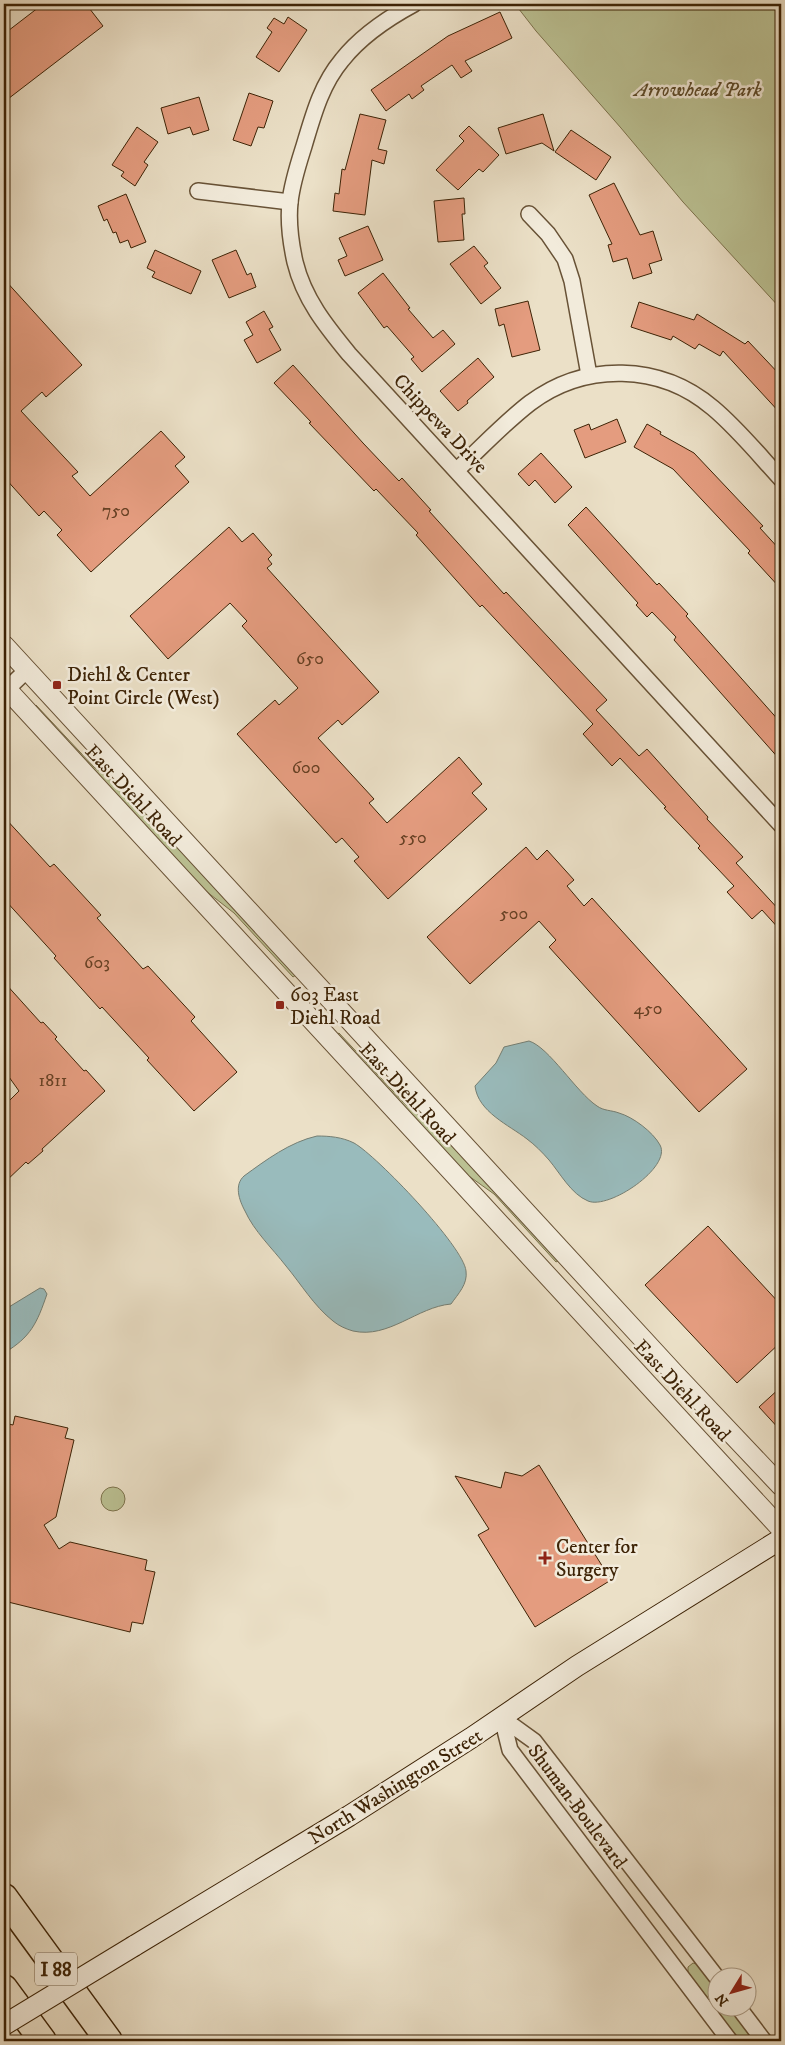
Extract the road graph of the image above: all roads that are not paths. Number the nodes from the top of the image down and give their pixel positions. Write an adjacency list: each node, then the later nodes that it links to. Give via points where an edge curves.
1 (414, 4): 3 (street, Chippewa Drive, via 359,42 327,82 294,178)
2 (198, 191): 3 (street)
3 (290, 202): 6 (street, Chippewa Drive, via 295,262 304,288 323,323)
4 (529, 214): 5 (street, via 565,259)
5 (589, 375): 6 (street, via 549,391 529,404); 7 (street, via 642,376 682,388 729,422)
6 (457, 470): 11 (street, Chippewa Drive)
7 (781, 479)
8 (4, 645): 9 (street, East Diehl Road)
9 (27, 670): 10 (street); 12 (street, East Diehl Road)
10 (5, 689): 13 (street, East Diehl Road)
11 (781, 825)
12 (781, 1486)
13 (781, 1529)
14 (781, 1539): 15 (main road, North Washington Street, via 577,1666)
15 (502, 1718): 17 (street, Shuman Boulevard, via 534,1741); 20 (main road, North Washington Street, bridge, via 349,1816); 23 (street, Shuman Boulevard, via 510,1750)
16 (4, 1897): 22 (highway, I 88)
17 (709, 1968)
18 (4, 1988): 21 (highway, I 88)
19 (747, 2018): 24 (street)
20 (4, 2025)
21 (43, 2041)
22 (109, 2041)
23 (730, 2041)
24 (764, 2041)

